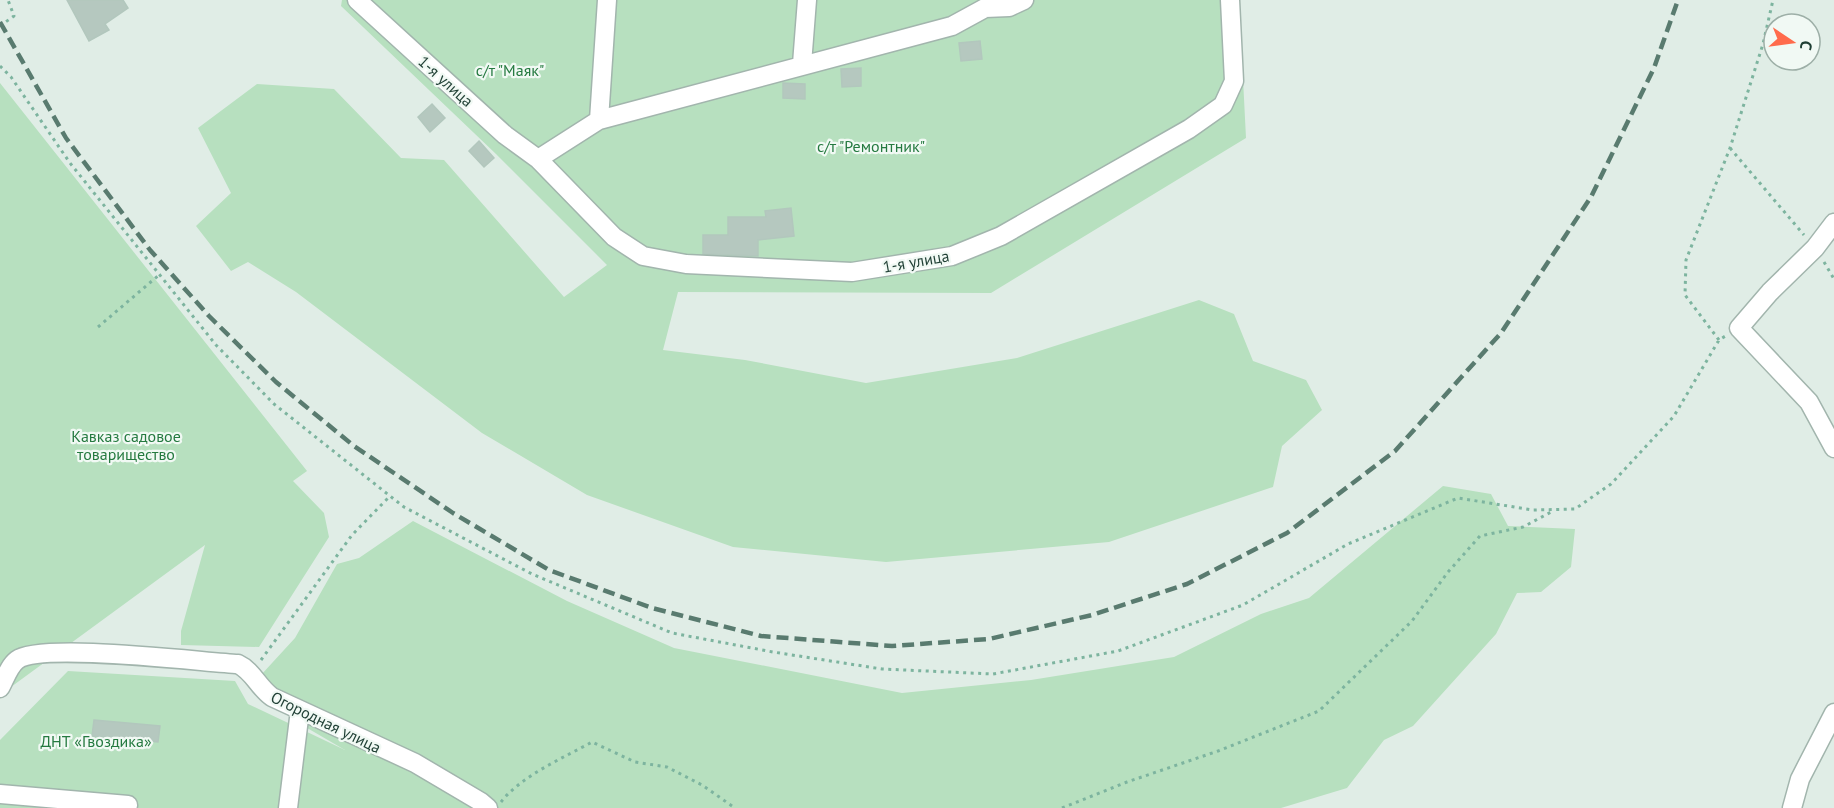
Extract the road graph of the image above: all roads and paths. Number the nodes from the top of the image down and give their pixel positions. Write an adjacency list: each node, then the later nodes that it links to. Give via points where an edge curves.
1 (8, 0): 9 (path, via 14,16)
2 (357, 0): 14 (street, 1-я улица, via 505,135)
3 (607, 0): 12 (street)
4 (807, 0): 10 (street)
5 (1024, 0): 8 (street, via 1009,7)
6 (1230, 0): 14 (street, 1-я улица, via 1234,81 1223,105 1189,129 1001,236 952,256 852,272 686,264 644,256 614,237)
7 (1773, 0): 13 (path)
8 (985, 4): 10 (street, via 951,26)
9 (0, 26)
10 (802, 64): 12 (street)
11 (0, 66): 17 (path, via 70,163)
12 (599, 120): 14 (street)
13 (1730, 148): 16 (path); 21 (path, via 1686,260 1686,296)
14 (538, 159)
15 (1834, 223): 16 (street)
16 (1815, 248): 18 (path); 20 (street)
17 (159, 275): 19 (path); 23 (path, via 216,345 274,404)
18 (1834, 279)
19 (98, 327)
20 (1739, 328): 21 (path); 22 (street, via 1809,402)
21 (1719, 340): 24 (path, via 1674,416 1611,484 1575,509)
22 (1834, 448)
23 (390, 496): 24 (path, via 532,574 672,633 882,669 993,674 1118,651 1243,605 1348,544 1458,498); 25 (path, via 352,535)
24 (1554, 510): 35 (path, via 1523,527 1480,536 1412,621 1319,711)
25 (251, 674): 26 (street, Огородная улица, via 238,664 40,652 16,660); 27 (street, Огородная улица, via 264,692)
26 (0, 688)
27 (300, 710): 31 (street); 32 (street, Огородная улица, via 415,764)
28 (1834, 713): 36 (street, via 1800,779)
29 (0, 794): 30 (street, via 128,805)
30 (127, 808)
31 (288, 808)
32 (488, 808)
33 (497, 808): 34 (path, via 508,794 543,769 592,742 636,762 667,767)
34 (735, 808)
35 (1062, 808)
36 (1792, 808)

